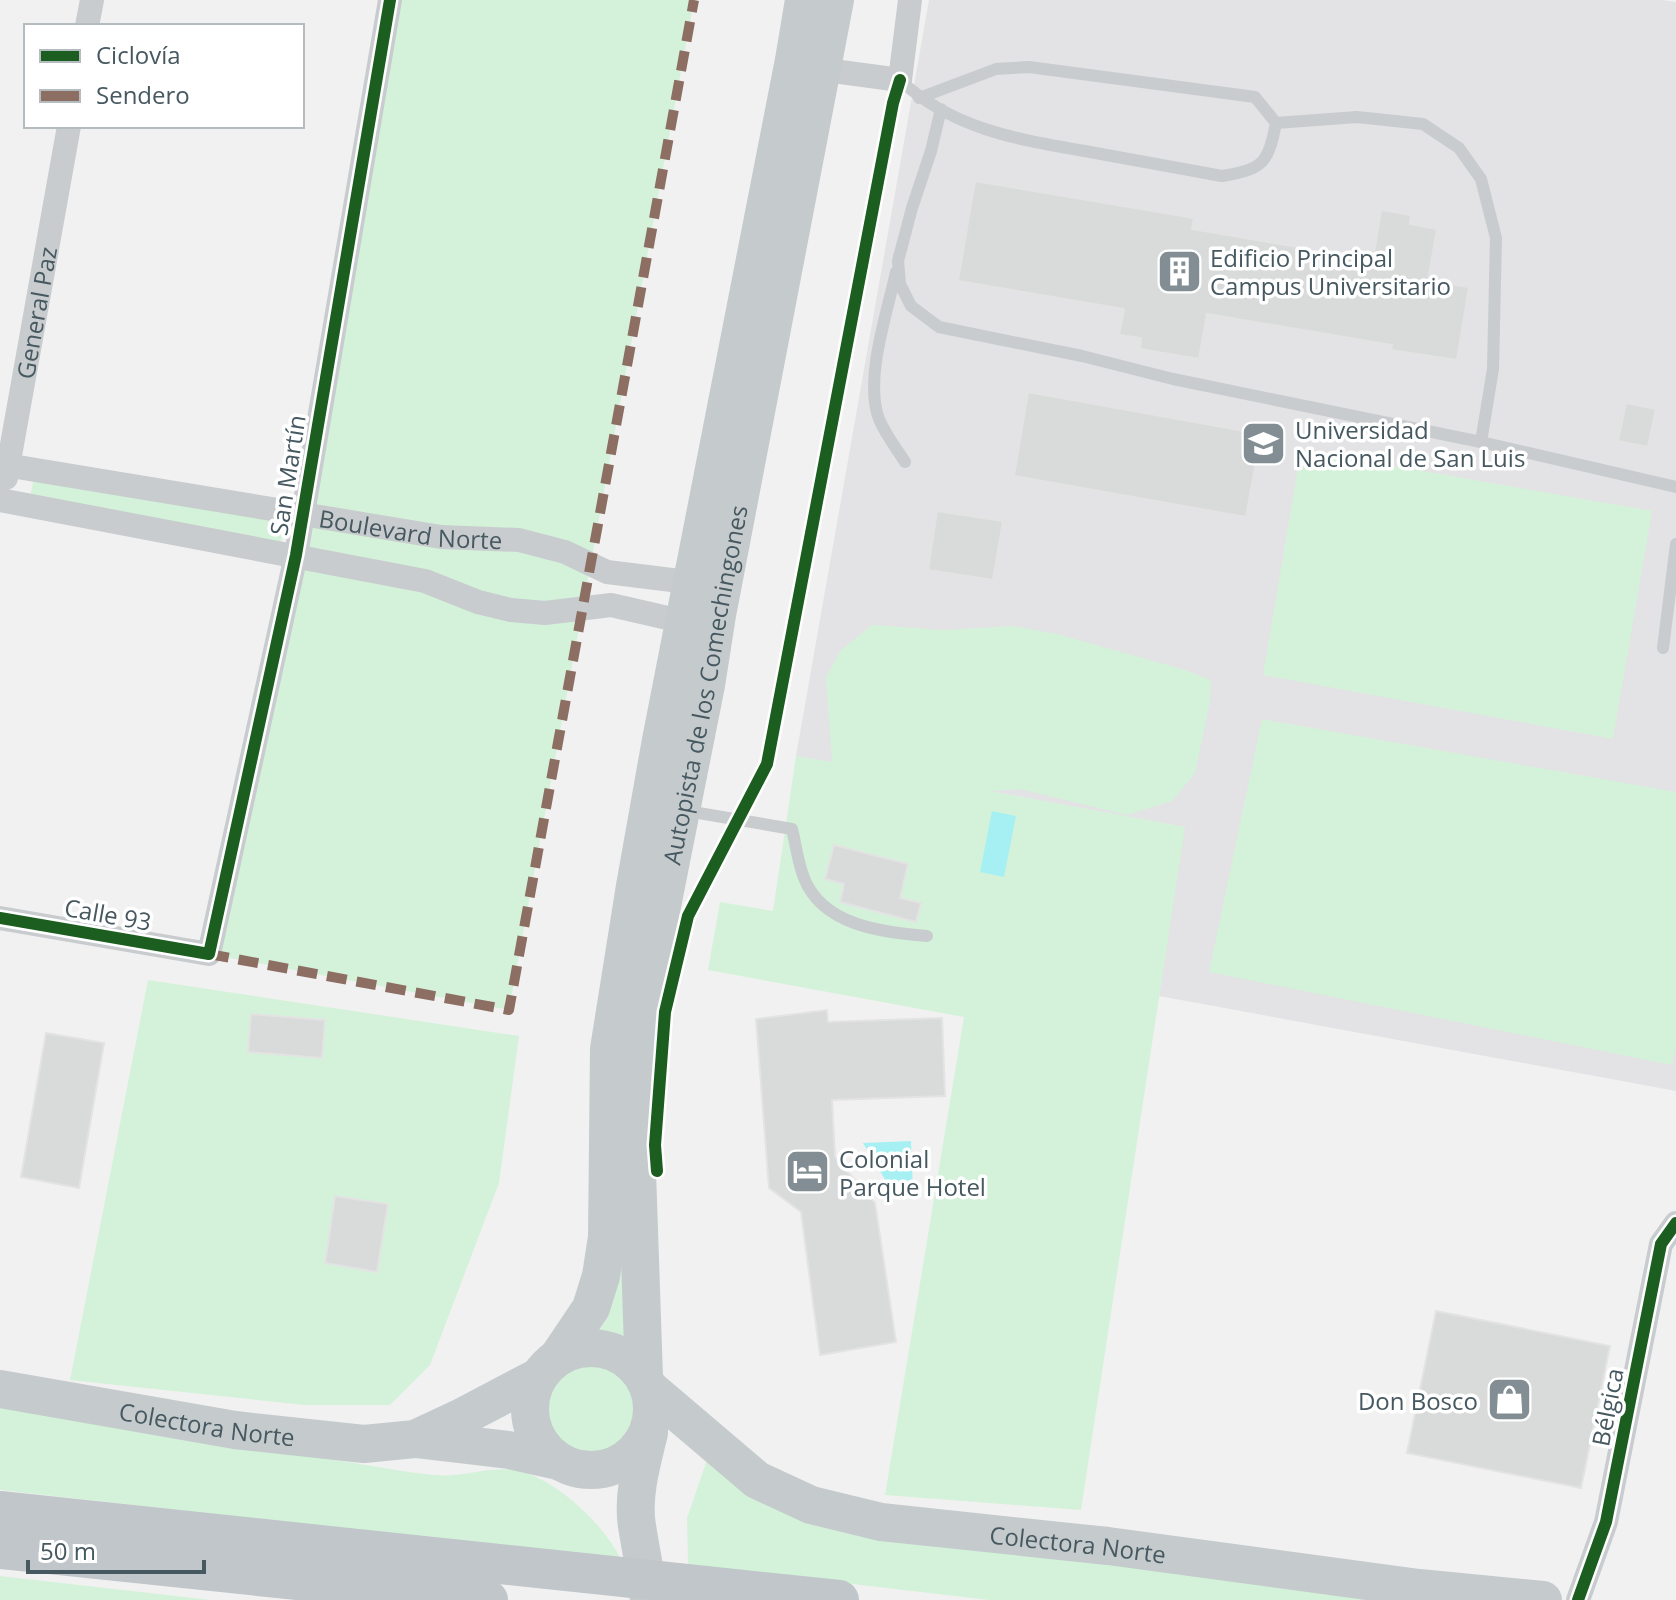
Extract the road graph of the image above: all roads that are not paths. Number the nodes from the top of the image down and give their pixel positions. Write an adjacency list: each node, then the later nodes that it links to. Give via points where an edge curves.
1 (92, 0): 5 (street)
2 (390, 0): 18 (street, San Martín)
3 (910, 0): 7 (street)
4 (810, 1): 6 (main road, Autopista de los Comechingones)
5 (87, 24)
6 (808, 68): 7 (street); 21 (main road, Autopista de los Comechingones)
7 (900, 80): 8 (lane)
8 (919, 98): 9 (lane); 10 (lane, via 996,69 1029,67 1255,97)
9 (941, 109): 10 (lane, via 1003,136 1222,176 1248,172 1270,155); 12 (lane)
10 (1276, 123): 13 (lane, via 1357,117 1423,124 1459,148 1481,179 1496,238 1493,369)
11 (69, 128): 15 (street, General Paz)
12 (898, 261): 13 (lane, via 900,284 911,306 939,327); 14 (lane, via 874,395 879,420)
13 (1481, 442): 16 (lane)
14 (905, 462)
15 (4, 465): 17 (street, General Paz); 18 (street, Boulevard Norte)
16 (1676, 487)
17 (0, 500): 20 (street, Boulevard Norte)
18 (302, 516): 20 (street, San Martín); 21 (street, Boulevard Norte, via 441,537 519,540 565,552 607,572)
19 (1676, 544): 23 (lane)
20 (296, 555): 22 (street, Boulevard Norte, via 425,581 511,610 545,613 611,605); 27 (street, San Martín)
21 (707, 584): 22 (main road, Autopista de los Comechingones)
22 (699, 625): 24 (main road, Autopista de los Comechingones, via 706,685); 29 (main road, Autopista de los Comechingones, via 640,857 609,1049 607,1237 601,1276 591,1308)
23 (1663, 648)
24 (680, 809): 26 (lane, via 792,829 804,878 818,902 841,919); 31 (main road, Autopista de los Comechingones, via 644,1027 637,1171)
25 (0, 918): 27 (street, Calle 93)
26 (927, 936)
27 (209, 954)
28 (1676, 1223): 41 (street, Bélgica, via 1661,1244 1606,1522)
29 (548, 1367): 31 (main road, Colectora Norte, via 576,1349 615,1352 631,1362); 32 (main road, Colectora Norte); 33 (main road, via 531,1395 529,1414 544,1448)
30 (0, 1389): 32 (main road, Colectora Norte, via 235,1430 364,1444)
31 (648, 1397): 33 (main road, via 644,1441 633,1454 603,1469); 35 (main road, Autopista de los Comechingones); 40 (main road, Colectora Norte, via 757,1480 811,1505 881,1522)
32 (415, 1439): 33 (main road, Colectora Norte, via 509,1450)
33 (564, 1464): 35 (main road)
34 (0, 1511): 39 (highway)
35 (636, 1524): 38 (main road, Autopista de los Comechingones)
36 (0, 1549): 37 (highway)
37 (488, 1600)
38 (649, 1600)
39 (839, 1600)
40 (1543, 1600)
41 (1578, 1600)

